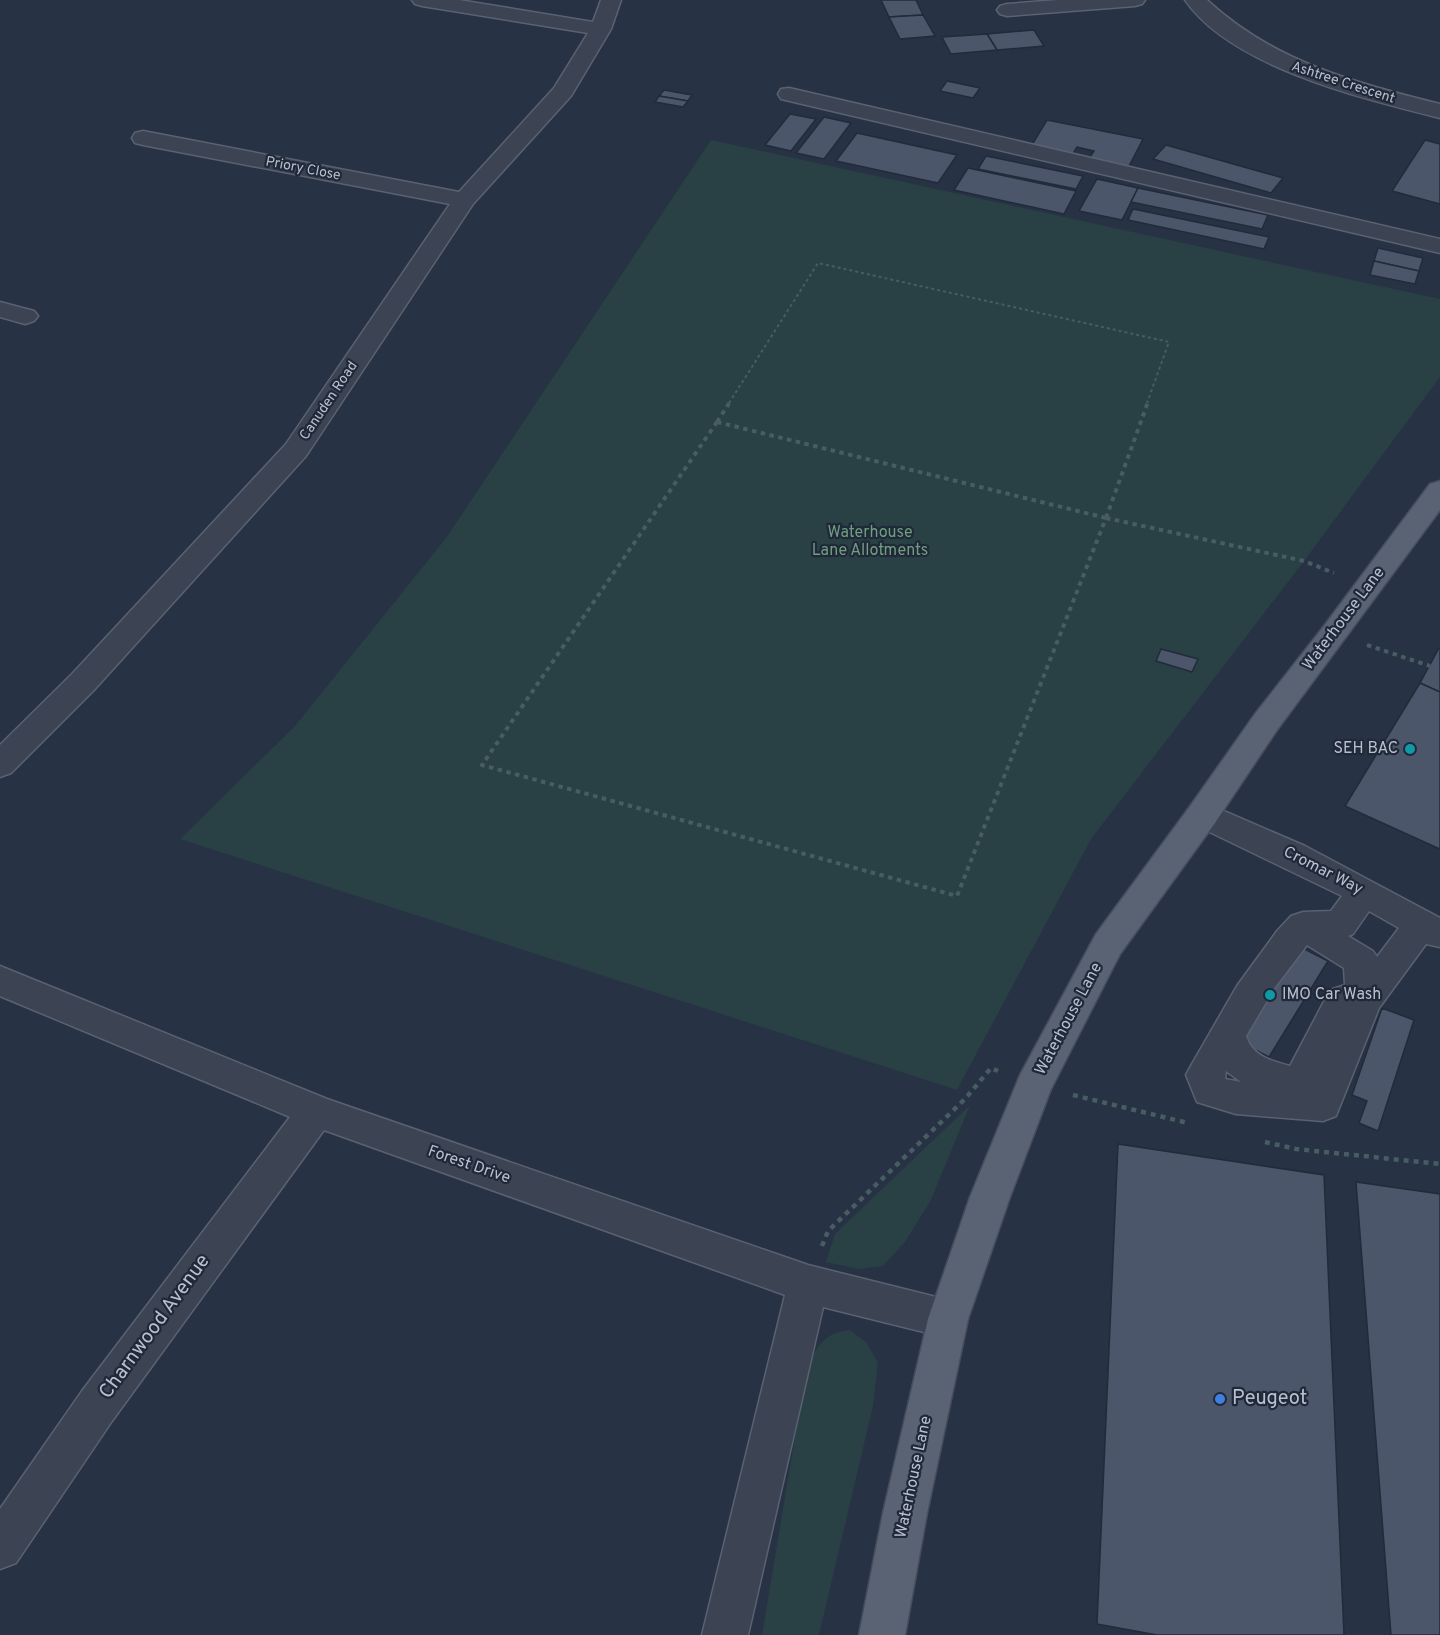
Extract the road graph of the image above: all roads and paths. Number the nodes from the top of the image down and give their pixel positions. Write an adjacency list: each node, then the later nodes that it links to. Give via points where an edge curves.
1 (422, 0): 6 (street)
2 (611, 0): 6 (street, Canuden Road)
3 (1135, 0): 5 (street)
4 (1195, 0): 8 (street, Ashtree Crescent, via 1232,34 1307,74)
5 (1007, 10)
6 (601, 29): 10 (street, Canuden Road, via 563,91)
7 (789, 94): 11 (street)
8 (1440, 111)
9 (143, 138): 10 (street, Priory Close)
10 (464, 201): 20 (street, Canuden Road, via 296,450 83,682)
11 (1440, 246)
12 (0, 309): 13 (street)
13 (25, 316)
14 (717, 422): 16 (path); 16 (path, via 818,263 1169,342); 16 (path, via 482,765 957,896)
15 (1440, 490): 17 (main road, Waterhouse Lane)
16 (1106, 518): 17 (path, via 1305,561)
17 (1368, 588): 21 (main road, Waterhouse Lane, via 1266,722)
18 (1389, 653): 19 (path)
19 (1430, 666)
20 (0, 765)
21 (1203, 814): 22 (street, Cromar Way); 27 (main road, Waterhouse Lane, via 1108,944)
22 (1364, 892): 23 (street, via 1341,924); 24 (street, Cromar Way)
23 (1303, 926): 26 (street, via 1361,961); 26 (street, via 1288,941 1227,1035 1205,1075 1210,1091 1236,1098 1323,1105)
24 (1431, 929): 26 (street)
25 (0, 980): 28 (street, Forest Drive)
26 (1364, 1000)
27 (1033, 1086): 29 (path, via 991,1068 965,1099 828,1231); 30 (main road, Waterhouse Lane)
28 (316, 1111): 29 (street, Forest Drive); 31 (street, Charnwood Avenue, via 103,1397)
29 (808, 1284): 30 (street, Forest Drive); 32 (street)
30 (948, 1319): 33 (main road, Waterhouse Lane)
31 (0, 1547)
32 (725, 1635)
33 (882, 1635)

